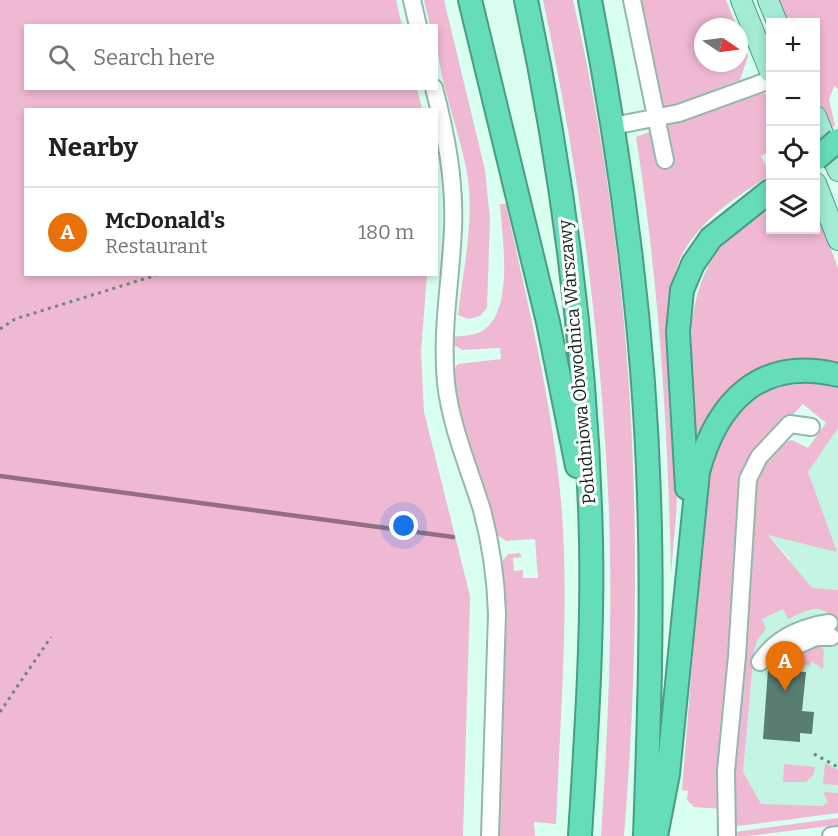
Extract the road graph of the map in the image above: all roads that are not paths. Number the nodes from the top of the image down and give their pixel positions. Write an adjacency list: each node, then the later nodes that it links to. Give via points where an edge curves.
1 (412, 0): 9 (street)
2 (470, 0): 25 (highway, via 548,322)
3 (526, 0): 25 (highway, Południowa Obwodnica Warszawy, via 556,150 575,294 587,429)
4 (590, 0): 14 (highway)
5 (632, 0): 13 (street)
6 (741, 0): 10 (main road)
7 (768, 0): 8 (main road)
8 (775, 18)
9 (418, 24)
10 (766, 60)
11 (766, 82): 13 (street, via 718,102)
12 (435, 90): 30 (street, via 445,128 453,194 444,329 446,385 454,426 482,512 496,584)
13 (655, 119): 14 (street); 18 (street)
14 (613, 126): 32 (highway, via 628,242 649,494)
15 (820, 126): 19 (main road)
16 (838, 140): 17 (highway, bridge)
17 (820, 156)
18 (665, 160)
19 (838, 171)
20 (820, 193): 22 (main road)
21 (766, 195): 26 (highway, via 711,238 693,264 682,290 678,332)
22 (838, 240)
23 (838, 375): 26 (highway, via 813,370 760,380 719,418 706,442 698,472)
24 (811, 427): 34 (street, via 790,424 763,452 748,479 726,771)
25 (591, 542): 31 (highway, Południowa Obwodnica Warszawy, via 591,636)
26 (689, 556): 33 (highway, via 668,774)
27 (830, 630): 28 (street, via 812,626 776,642)
28 (760, 662)
29 (838, 835): 35 (street)
30 (490, 836)
31 (580, 836)
32 (645, 836)
33 (656, 836)
34 (727, 836)
35 (831, 836)

